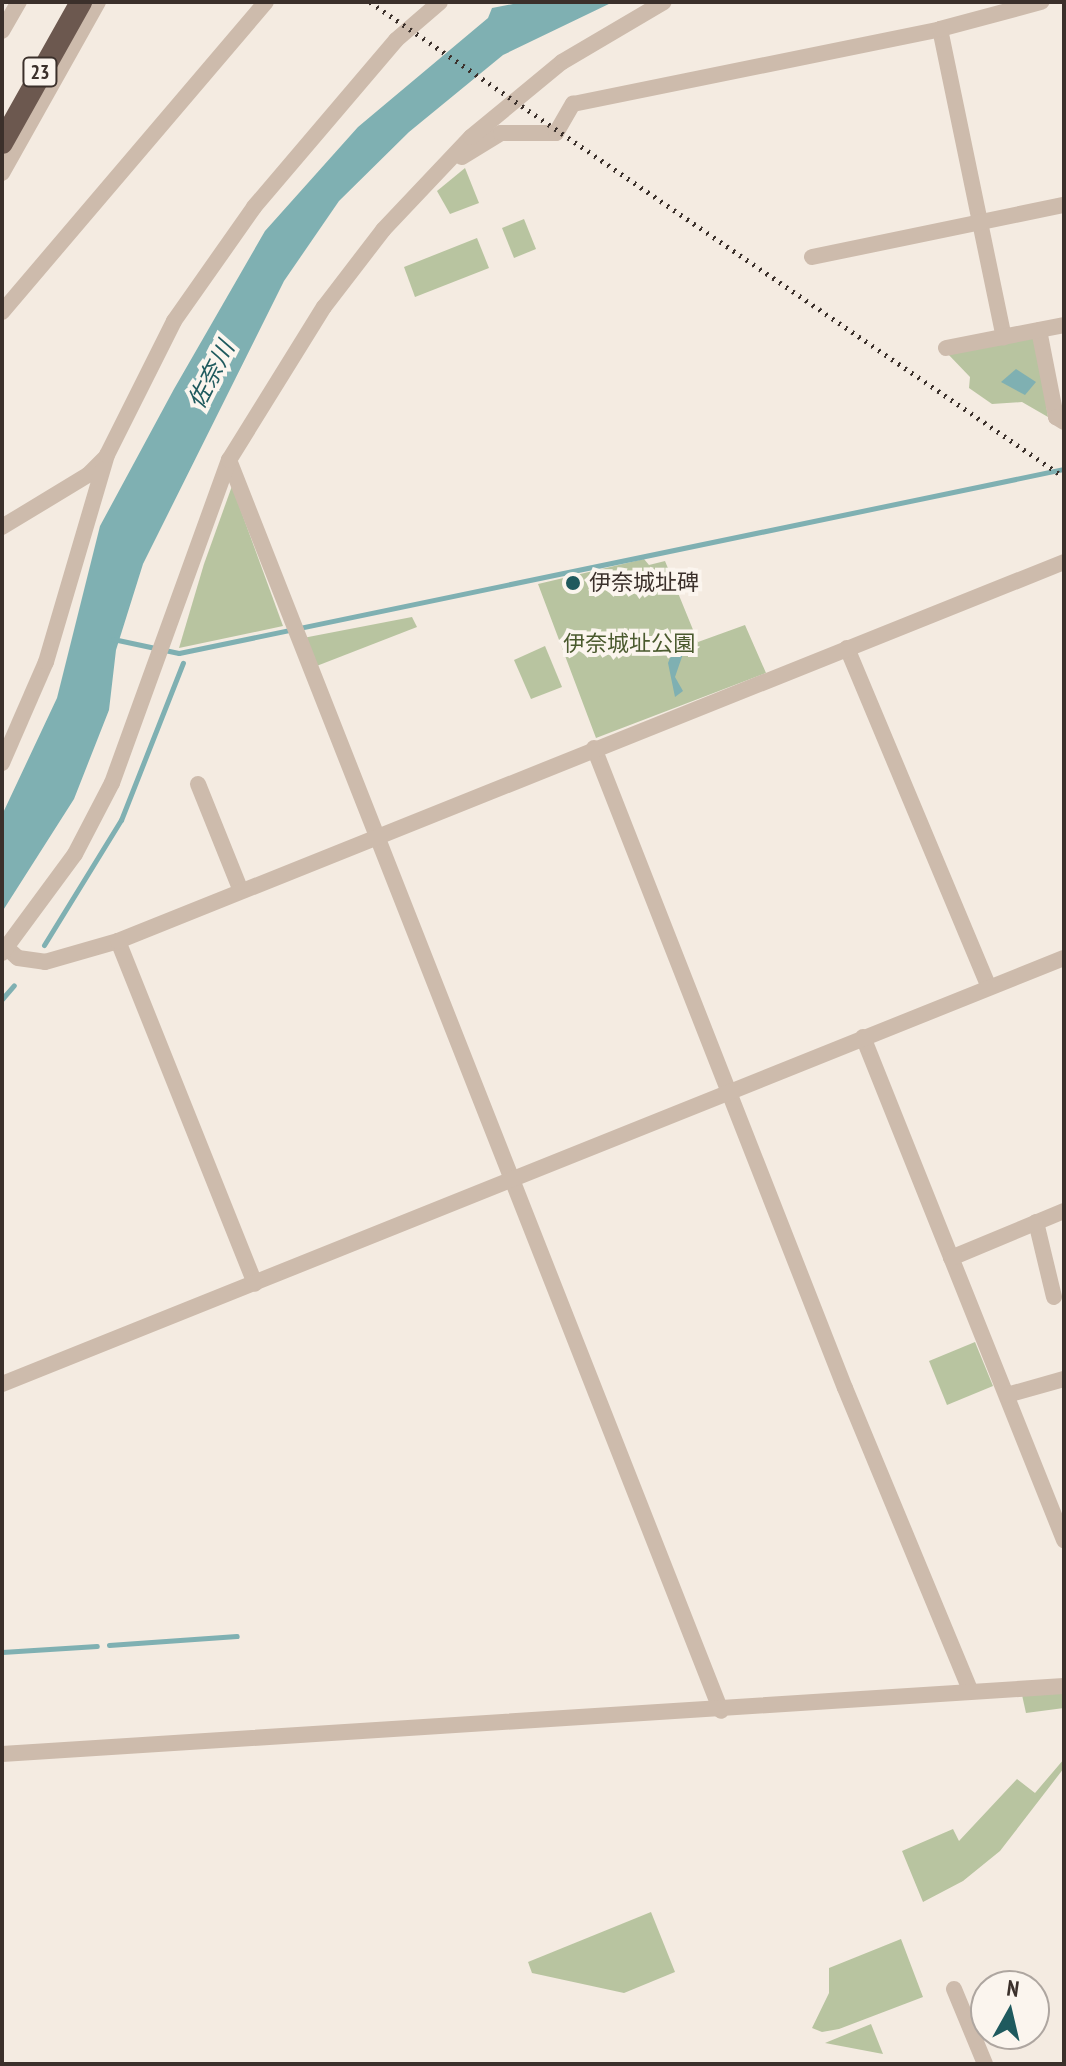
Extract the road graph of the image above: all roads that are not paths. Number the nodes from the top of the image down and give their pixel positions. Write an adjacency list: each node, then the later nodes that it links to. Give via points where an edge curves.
1 (19, 2): 10 (street)
2 (69, 2): 11 (highway, 23)
3 (81, 2): 12 (highway, 23)
4 (98, 2): 14 (street)
5 (266, 2): 18 (street)
6 (440, 2): 24 (street, via 396,40 205,270 135,390)
7 (664, 2): 13 (street, via 562,62 471,137)
8 (1041, 2): 9 (street)
9 (940, 29): 13 (street, via 573,104 556,133 501,133); 16 (street)
10 (2, 31)
11 (2, 118)
12 (2, 143)
13 (447, 166): 25 (street, via 351,268)
14 (2, 173)
15 (1064, 205): 16 (street)
16 (981, 222): 17 (street); 21 (street)
17 (812, 257)
18 (2, 312)
19 (1064, 325): 20 (street)
20 (1039, 330): 21 (street); 23 (street, via 1056,417)
21 (1004, 337): 22 (street)
22 (946, 348)
23 (1064, 422)
24 (107, 455): 26 (street, via 88,475); 30 (street, via 46,662)
25 (229, 460): 32 (street); 35 (street, via 112,783 75,854)
26 (2, 527)
27 (1064, 562): 28 (street)
28 (847, 648): 29 (street); 37 (street)
29 (594, 748): 32 (street); 39 (street)
30 (2, 763)
31 (198, 784): 33 (street)
32 (375, 838): 33 (street); 40 (street)
33 (241, 891): 34 (street)
34 (118, 941): 35 (street, via 45,962); 44 (street)
35 (4, 950)
36 (1064, 958): 37 (street)
37 (989, 987): 38 (street)
38 (863, 1037): 39 (street); 43 (street)
39 (730, 1093): 40 (street); 51 (street)
40 (510, 1180): 44 (street); 52 (street)
41 (1064, 1211): 42 (street)
42 (1036, 1222): 43 (street); 45 (street)
43 (951, 1258): 48 (street)
44 (255, 1284): 47 (street)
45 (1054, 1297)
46 (1064, 1379): 48 (street)
47 (2, 1384)
48 (1007, 1395): 49 (street)
49 (1064, 1540)
50 (1064, 1686): 51 (street)
51 (970, 1690): 52 (street)
52 (721, 1711): 53 (street)
53 (2, 1754)
54 (954, 1989): 55 (street)
55 (985, 2064)

